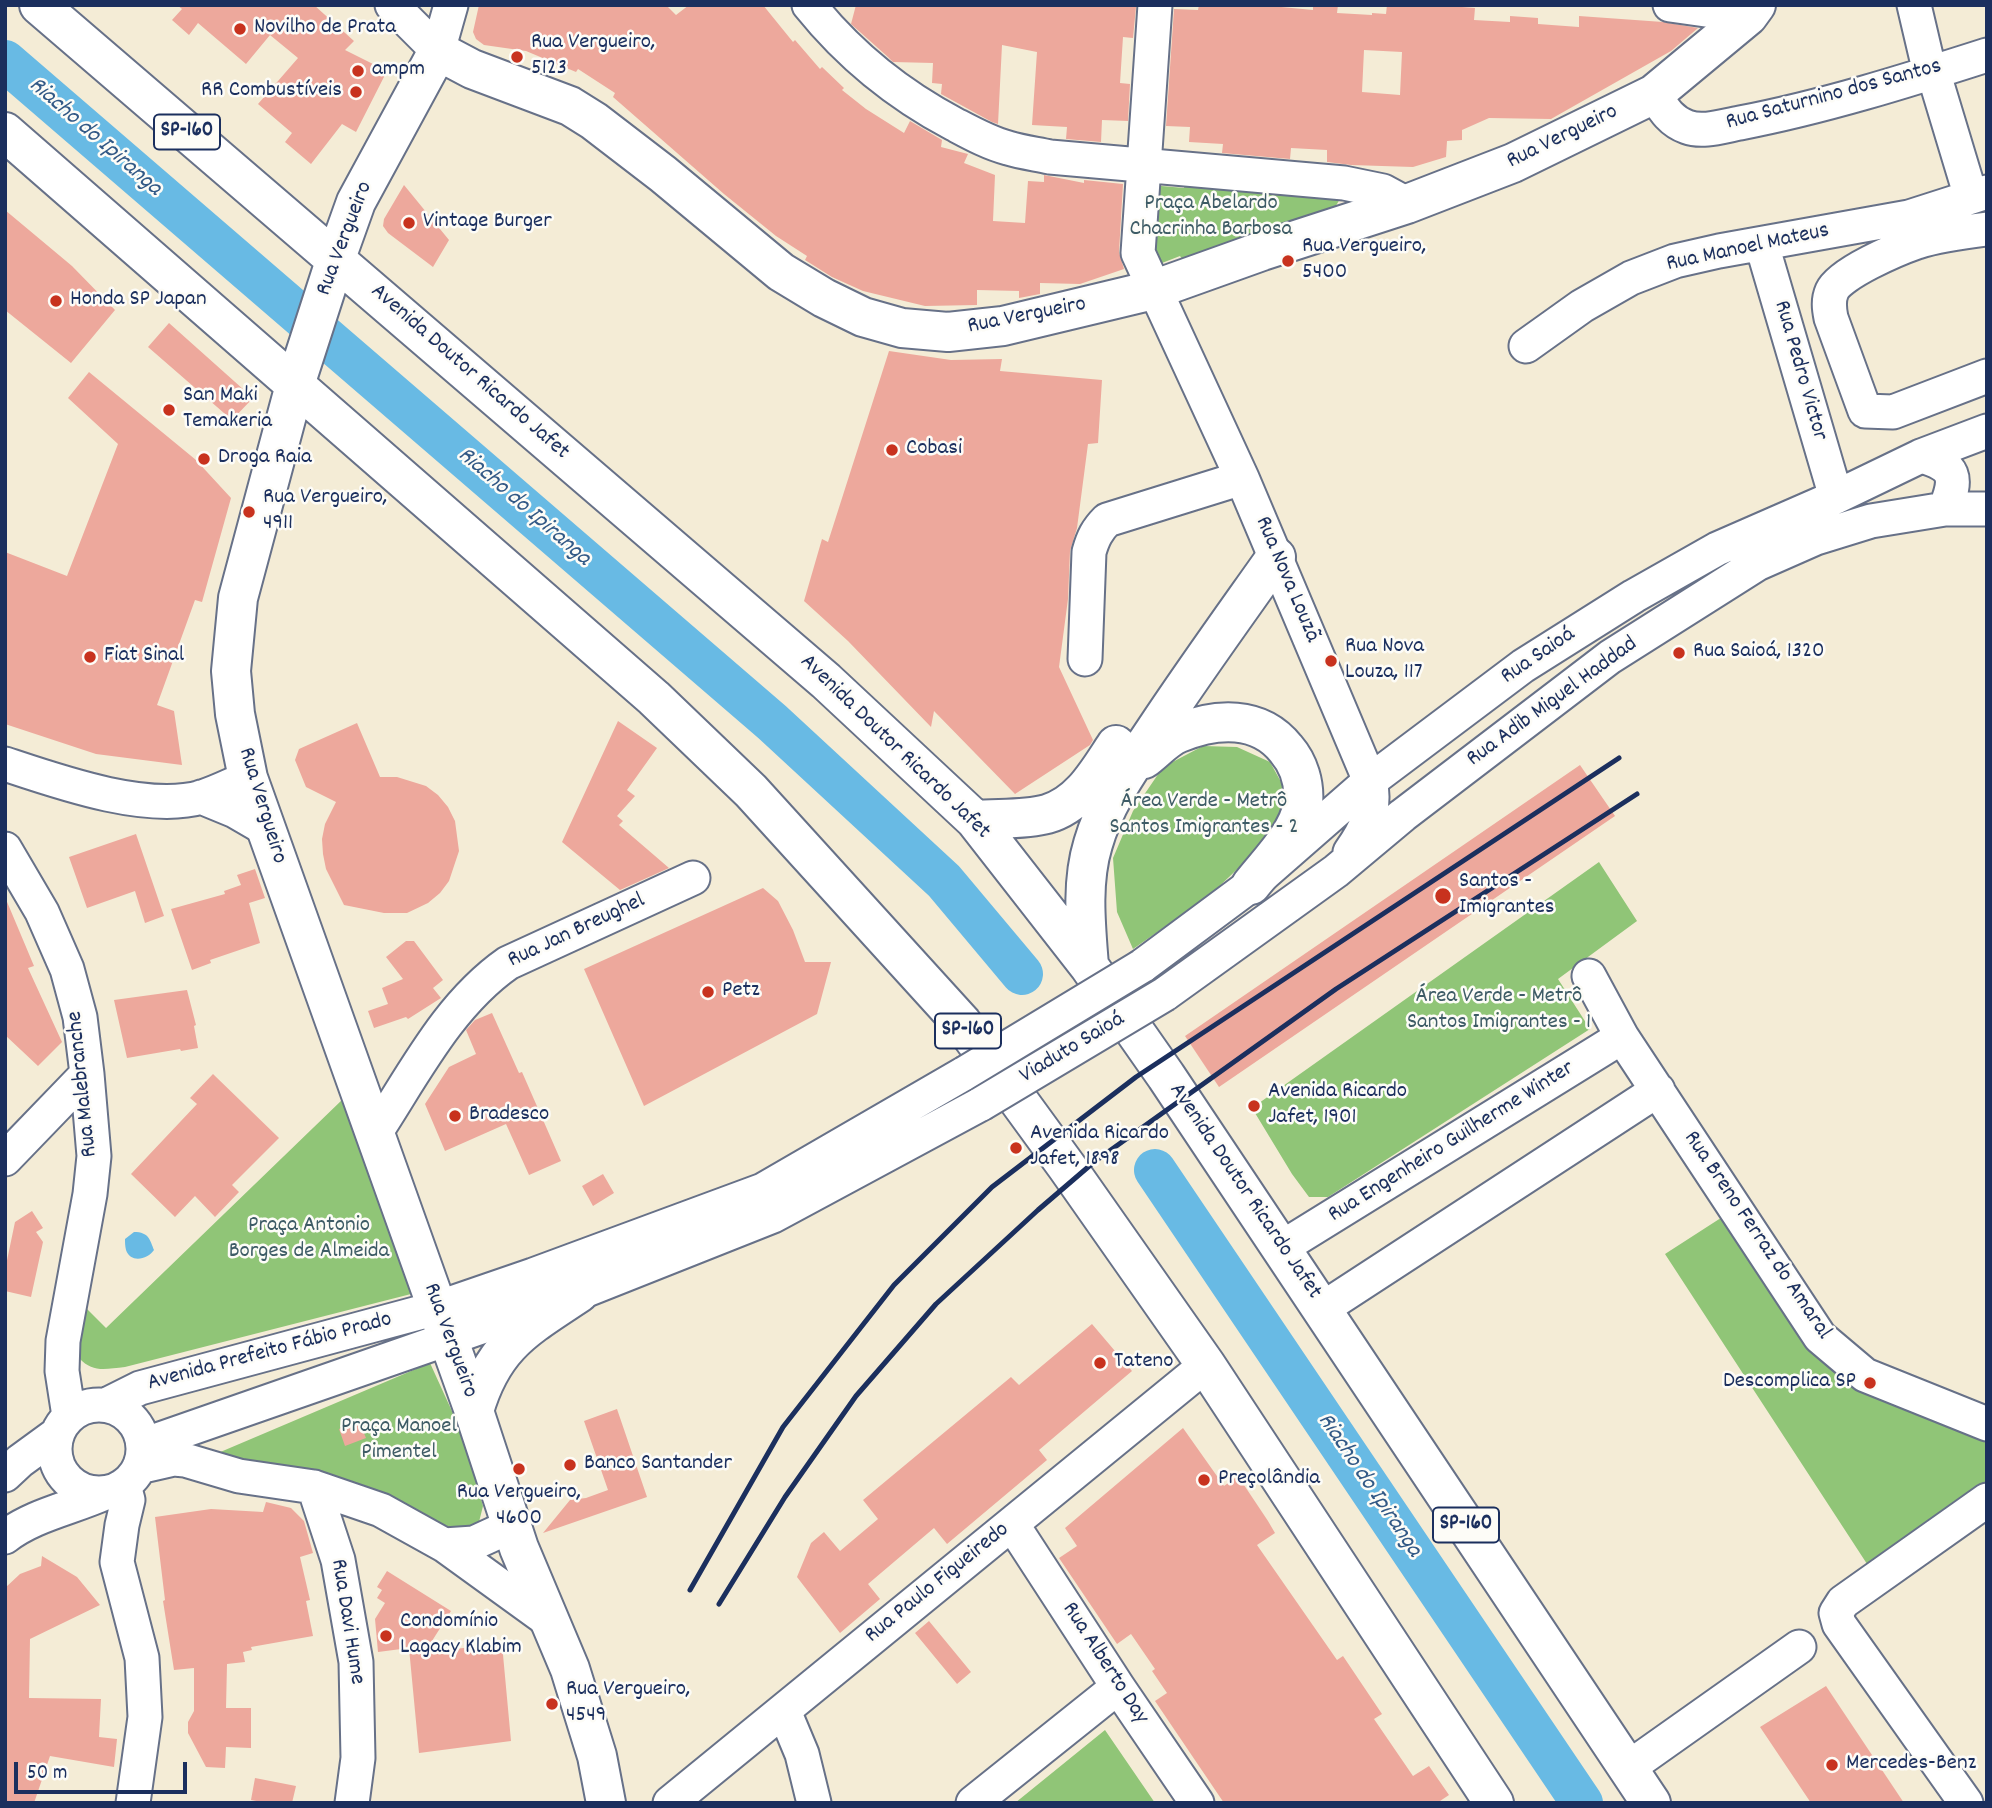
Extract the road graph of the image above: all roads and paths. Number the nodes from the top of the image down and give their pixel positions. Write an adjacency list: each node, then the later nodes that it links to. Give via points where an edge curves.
1 (39, 5): 19 (main road, Avenida Doutor Ricardo Jafet / SP-160)
2 (391, 5): 9 (street)
3 (451, 5): 9 (street)
4 (809, 5): 14 (street, via 833,35 881,79 971,133 1050,158)
5 (1155, 5): 14 (street, Rua Nova Louzã)
6 (1670, 5): 8 (street)
7 (1914, 5): 11 (street)
8 (1752, 11): 12 (main road, Rua Vergueiro)
9 (438, 51): 19 (main road, Rua Vergueiro, via 356,202); 20 (main road, Rua Vergueiro, via 578,111 781,272 863,317 902,328 948,332 1003,326)
10 (1987, 55): 11 (street, Rua Saturnino dos Santos)
11 (1930, 73): 12 (street, Rua Saturnino dos Santos, via 1781,115 1706,129 1688,128 1674,120); 15 (street)
12 (1654, 94): 16 (main road, Rua Vergueiro, via 1513,163)
13 (5, 132): 22 (main road, SP-160)
14 (1144, 166): 16 (street, via 1345,183 1383,191); 20 (street, Rua Nova Louzã, via 1138,253)
15 (1979, 195): 18 (street, Rua Manoel Mateus, via 1909,216)
16 (1407, 204): 20 (main road, Rua Vergueiro)
17 (1987, 229): 24 (street, via 1915,243 1845,275 1833,289 1831,318)
18 (1762, 245): 21 (street, Rua Manoel Mateus, via 1675,261 1631,278); 25 (street, Rua Pedro Victor)
19 (330, 274): 22 (main road, Rua Vergueiro); 39 (main road, Avenida Doutor Ricardo Jafet / SP-160, via 826,681)
20 (1153, 290): 28 (street, Rua Nova Louzã)
21 (1526, 346)
22 (300, 370): 36 (main road, Rua Vergueiro, via 239,598 232,671); 58 (main road, SP-160, via 751,791 962,1023)
23 (1987, 376): 24 (street, via 1893,412)
24 (1865, 411): 25 (street)
25 (1816, 430): 29 (street, Rua Pedro Victor)
26 (1987, 431): 27 (street, Rua Saioá)
27 (1921, 456): 29 (street, Rua Saioá); 30 (street, via 1944,464 1952,475 1954,483)
28 (1242, 478): 32 (street, Rua Nova Louzã); 33 (street, via 1107,520 1099,529 1089,552)
29 (1836, 497): 37 (street, Rua Saioá, via 1717,549 1634,596 1523,666)
30 (1945, 509): 31 (street, Rua Adib Miguel Haddad); 42 (street, Rua Adib Miguel Haddad, via 1871,521 1816,538 1757,564 1610,657)
31 (1987, 509)
32 (1270, 543): 35 (main road); 37 (street, Rua Nova Louzã); 39 (main road, via 1082,793 1046,814)
33 (1085, 659)
34 (5, 764): 38 (street, via 120,796 162,802)
35 (1128, 771): 44 (main road, via 1177,734 1224,721 1275,735 1301,776 1303,805 1294,829); 46 (main road, via 1107,806 1092,846 1086,894)
36 (248, 778): 38 (street); 40 (main road, Rua Vergueiro)
37 (1370, 781): 42 (street, Rua Nova Louzã, via 1373,799 1363,835); 44 (street, Rua Saioá)
38 (201, 797): 40 (street)
39 (975, 820): 46 (main road, Avenida Doutor Ricardo Jafet / SP-160)
40 (266, 829): 52 (main road, Rua Vergueiro)
41 (6, 854): 50 (street, Rua Malebranche, via 42,912 67,969 80,1017)
42 (1336, 871): 48 (street, Rua Adib Miguel Haddad)
43 (693, 878): 52 (street, Rua Jan Breughel, via 508,963 490,976 448,1021)
44 (1251, 885): 45 (street, Rua Saioá)
45 (1142, 966): 57 (street, Viaduto Saioá, bridge, via 763,1189 533,1275)
46 (1088, 967): 54 (main road, Avenida Doutor Ricardo Jafet / SP-160)
47 (1589, 976): 49 (street, Rua Breno Ferraz do Amaral)
48 (1165, 994): 55 (street, Viaduto Saioá, bridge, via 981,1104 773,1216)
49 (1622, 1037): 51 (street, Rua Breno Ferraz do Amaral); 54 (street, Rua Engenheiro Guilherme Winter)
50 (87, 1074): 53 (street); 62 (street, Rua Malebranche, via 94,1156 63,1341)
51 (1658, 1090): 56 (street); 61 (street, Rua Breno Ferraz do Amaral, via 1821,1337 1865,1375)
52 (374, 1135): 57 (main road, Rua Vergueiro)
53 (5, 1159)
54 (1282, 1248): 56 (main road, Avenida Doutor Ricardo Jafet / SP-160)
55 (579, 1293): 57 (street, Viaduto Saioá); 60 (main road, via 517,1335 503,1350 480,1389)
56 (1322, 1309): 75 (main road, Avenida Doutor Ricardo Jafet / SP-160)
57 (442, 1324): 59 (street, Avenida Prefeito Fábio Prado, via 140,1388); 60 (main road, Rua Vergueiro); 64 (street, Avenida Prefeito Fábio Prado)
58 (1206, 1365): 67 (street, Rua Paulo Figueiredo); 83 (main road, SP-160)
59 (106, 1405): 62 (street, via 86,1407); 64 (street, via 131,1419 139,1431)
60 (474, 1411): 68 (main road, Rua Vergueiro)
61 (1987, 1424)
62 (63, 1425): 63 (street); 64 (street, via 54,1456 62,1476 74,1487 89,1493)
63 (5, 1475)
64 (133, 1479): 65 (street, via 174,1459 239,1476); 69 (street, Avenida Prefeito Fábio Prado); 76 (street, via 117,1562 142,1658 145,1717)
65 (314, 1487): 70 (street, via 381,1510); 77 (street, Rua Davi Hume, via 338,1560 356,1662 358,1758)
66 (1987, 1500): 85 (street, via 1843,1602 1836,1613 1839,1624)
67 (1012, 1524): 73 (street, Rua Alberto Day); 74 (street, Rua Paulo Figueiredo)
68 (511, 1526): 70 (street, via 474,1543); 71 (main road, Rua Vergueiro)
69 (5, 1537)
70 (444, 1545): 71 (street)
71 (549, 1621): 78 (main road, Rua Vergueiro, via 582,1703)
72 (1799, 1647): 75 (street)
73 (1118, 1687): 81 (street); 82 (street, Rua Alberto Day)
74 (784, 1711): 79 (street, Rua Paulo Figueiredo); 80 (street, via 802,1754)
75 (1628, 1768): 84 (main road, Avenida Doutor Ricardo Jafet / SP-160)
76 (133, 1803)
77 (352, 1803)
78 (606, 1803)
79 (670, 1803)
80 (814, 1803)
81 (973, 1803)
82 (1197, 1803)
83 (1494, 1803)
84 (1651, 1803)
85 (1966, 1803)

